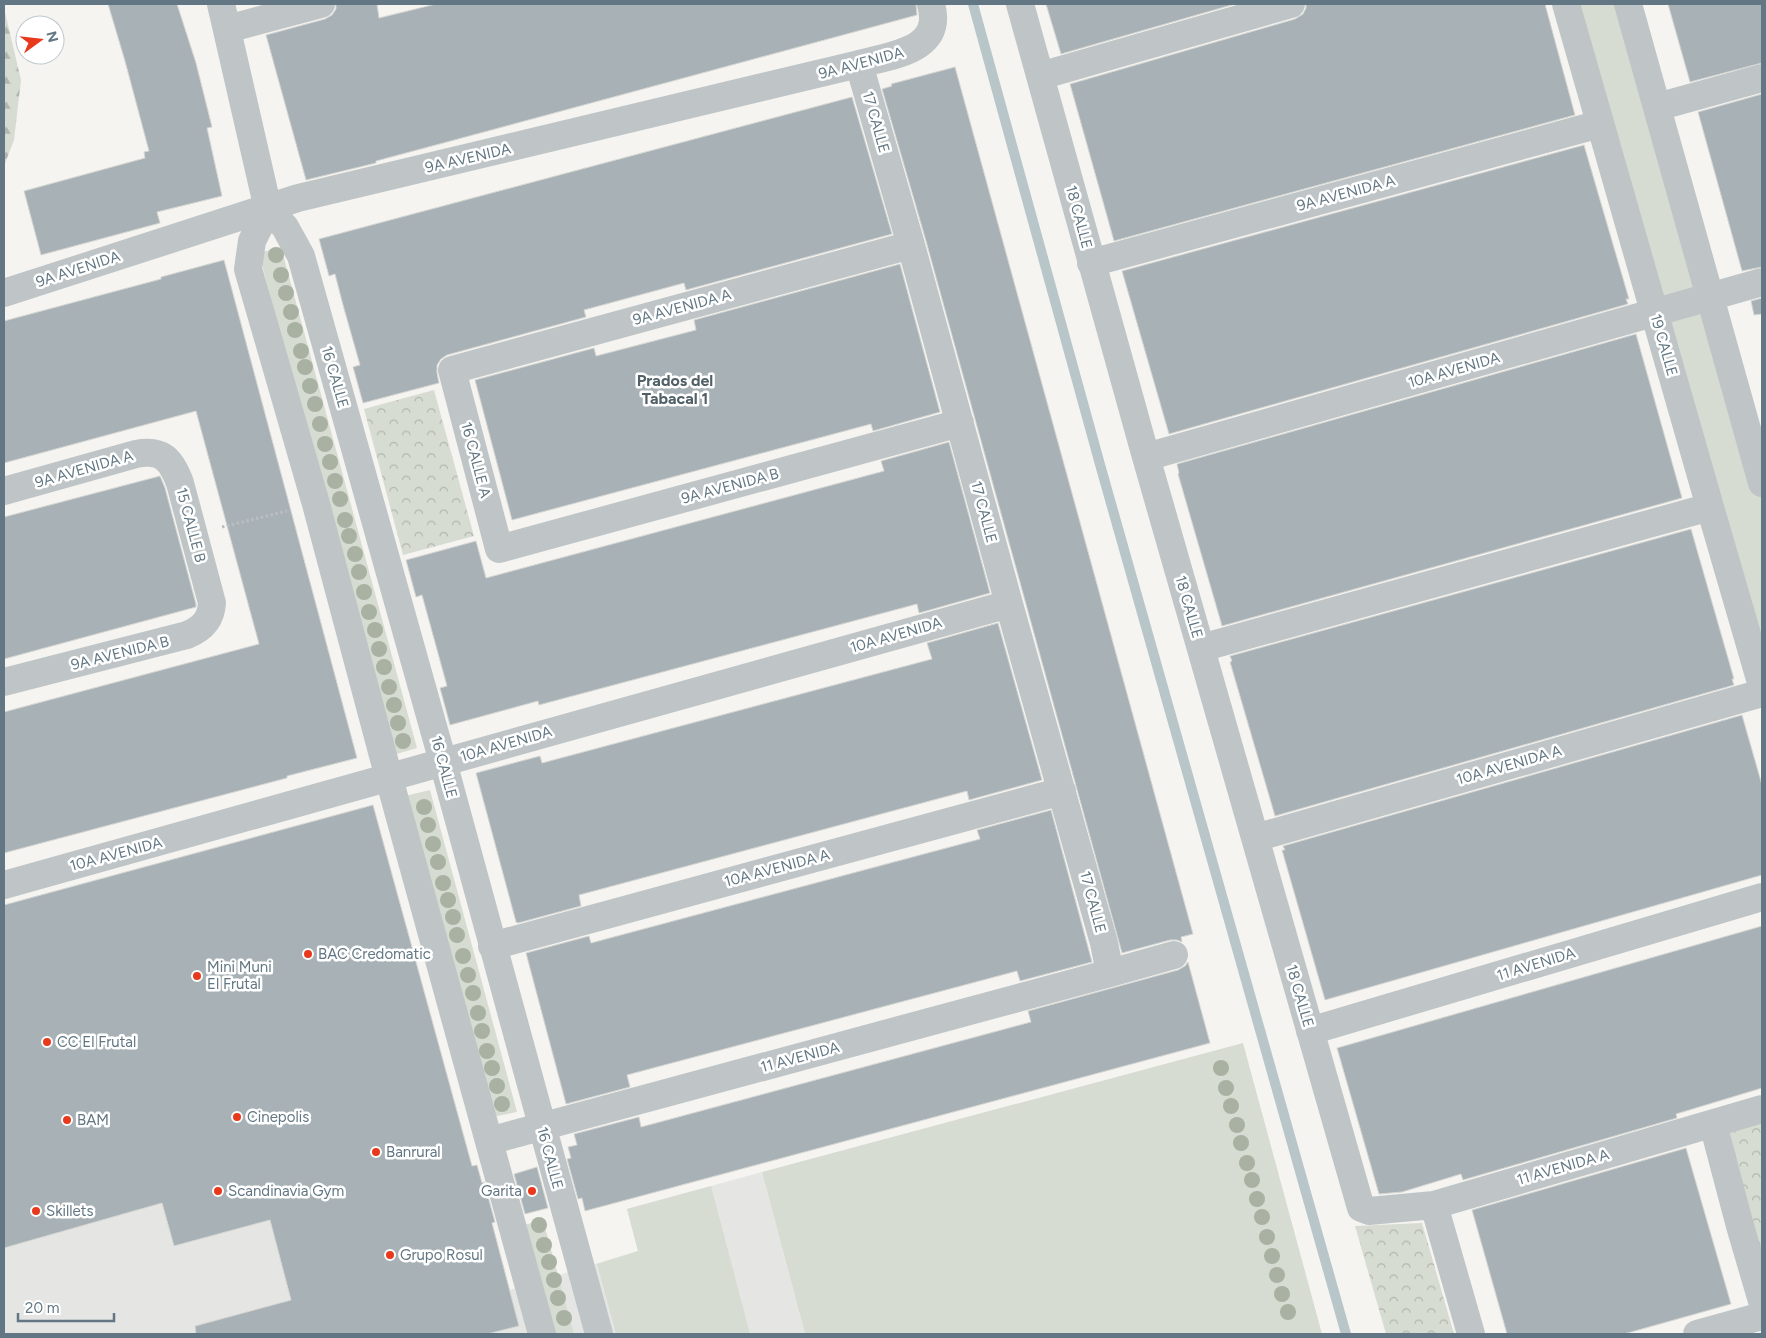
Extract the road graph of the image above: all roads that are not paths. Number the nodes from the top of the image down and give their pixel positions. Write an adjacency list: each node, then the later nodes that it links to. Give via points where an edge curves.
1 (321, 4): 7 (street)
2 (931, 4): 8 (street, 9A AVENIDA, via 934,23 924,42 913,49)
3 (1020, 4): 9 (street, 18 CALLE)
4 (1291, 4): 9 (street)
5 (1566, 4): 12 (street, 19 CALLE)
6 (1628, 4): 11 (street)
7 (224, 16): 13 (street)
8 (859, 64): 13 (street, 9A AVENIDA, via 298,198); 14 (street, 17 CALLE)
9 (1040, 76): 15 (street, 18 CALLE)
10 (1762, 78): 11 (street)
11 (1657, 108): 18 (street)
12 (1600, 124): 15 (street, 9A AVENIDA A); 19 (street, 19 CALLE)
13 (268, 209): 17 (street, 9A AVENIDA); 34 (street, 16 CALLE, via 286,227 301,256); 35 (street, via 252,240 248,269 316,504)
14 (912, 245): 20 (street, 9A AVENIDA A); 21 (street, 17 CALLE)
15 (1092, 263): 23 (street, 18 CALLE)
16 (1762, 282): 18 (street, 10A AVENIDA)
17 (4, 292)
18 (1711, 296): 19 (street, 10A AVENIDA); 24 (street)
19 (1655, 313): 23 (street, 10A AVENIDA); 26 (street, 19 CALLE)
20 (452, 370): 27 (street, 16 CALLE A)
21 (960, 423): 27 (street, 9A AVENIDA B); 29 (street, 17 CALLE)
22 (164, 456): 25 (street, 9A AVENIDA A, via 147,452 136,454); 28 (street, 15 CALLE B, via 180,483)
23 (1146, 457): 30 (street, 18 CALLE)
24 (1762, 483)
25 (4, 491)
26 (1710, 507): 30 (street); 32 (street, 19 CALLE)
27 (499, 550)
28 (211, 597): 31 (street, 9A AVENIDA B, via 212,609 208,619 191,634)
29 (1009, 604): 34 (street, 10A AVENIDA); 36 (street, 17 CALLE)
30 (1201, 648): 37 (street, 18 CALLE)
31 (4, 682)
32 (1762, 686)
33 (1762, 693): 37 (street, 10A AVENIDA A)
34 (443, 762): 35 (street, 10A AVENIDA); 40 (street, 16 CALLE)
35 (389, 778): 38 (street, 10A AVENIDA); 47 (street)
36 (1062, 791): 40 (street, 10A AVENIDA A); 42 (street, 17 CALLE)
37 (1256, 838): 43 (street, 18 CALLE)
38 (4, 885)
39 (1762, 897): 43 (street, 11 AVENIDA)
40 (492, 946): 46 (street, 16 CALLE)
41 (1174, 955): 42 (street, 11 AVENIDA)
42 (1109, 966): 46 (street, 11 AVENIDA)
43 (1310, 1031): 49 (street, 18 CALLE)
44 (1762, 1109): 45 (street, 11 AVENIDA A)
45 (1714, 1124): 48 (street, 11 AVENIDA A); 50 (street)
46 (542, 1127): 47 (street, 11 AVENIDA); 53 (street, 16 CALLE)
47 (489, 1141): 52 (street)
48 (1434, 1205): 49 (street, 11 AVENIDA A, via 1369,1211); 54 (street)
49 (1361, 1208)
50 (1762, 1301)
51 (1762, 1316): 55 (street)
52 (542, 1334)
53 (598, 1334)
54 (1471, 1334)
55 (1697, 1334)

